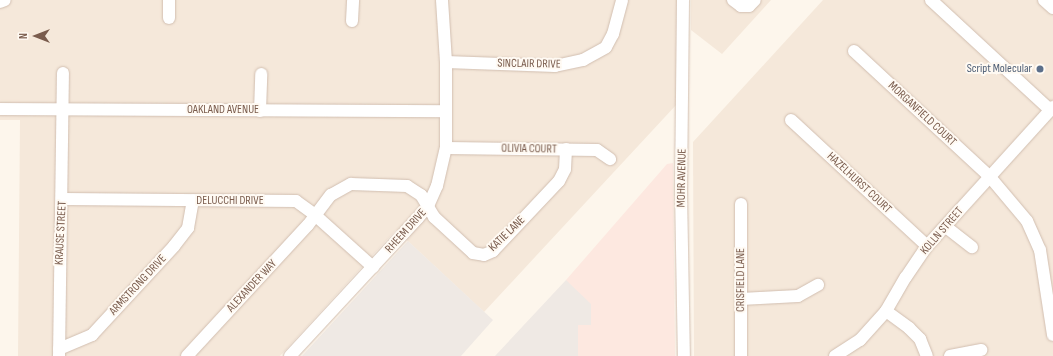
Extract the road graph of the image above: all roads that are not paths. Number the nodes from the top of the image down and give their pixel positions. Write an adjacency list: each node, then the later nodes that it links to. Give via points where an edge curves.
1 (5, 0): 11 (street)
2 (169, 0): 13 (street)
3 (353, 0): 14 (street)
4 (442, 0): 16 (street, RHEEM DRIVE)
5 (622, 0): 16 (street, SINCLAIR DRIVE, via 613,34 606,46 583,60 555,66)
6 (683, 0): 47 (street, MOHR AVENUE, via 681,191)
7 (733, 0): 8 (street, via 741,6 749,6)
8 (755, 0)
9 (931, 0): 19 (street)
10 (1044, 0): 12 (street)
11 (0, 2)
12 (1053, 8)
13 (170, 18)
14 (352, 21)
15 (854, 51): 28 (street, MORGANFIELD COURT)
16 (446, 62): 23 (street, RHEEM DRIVE)
17 (63, 73): 21 (street, KRAUSE STREET)
18 (261, 74): 22 (street)
19 (1052, 108): 28 (street, KOLLN STREET)
20 (0, 109): 21 (street, OAKLAND AVENUE)
21 (61, 109): 22 (street, OAKLAND AVENUE); 29 (street, KRAUSE STREET)
22 (260, 111): 23 (street, OAKLAND AVENUE)
23 (446, 111): 25 (street, RHEEM DRIVE)
24 (791, 120): 35 (street, HAZELHURST COURT)
25 (446, 148): 26 (street, OLIVIA COURT); 32 (street, RHEEM DRIVE, via 441,173)
26 (566, 149): 27 (street, OLIVIA COURT, via 597,150); 32 (street, KATIE LANE, via 564,169 558,181 493,251 484,255 473,253 434,217)
27 (610, 159)
28 (990, 177): 34 (street, KOLLN STREET); 40 (street, MORGANFIELD COURT, via 1027,221 1040,250)
29 (63, 199): 30 (street, DELUCCHI DRIVE); 44 (street, KRAUSE STREET, via 59,265)
30 (192, 200): 33 (street, DELUCCHI DRIVE, via 296,201); 44 (street, ARMSTRONG DRIVE, via 188,228 174,246 92,335)
31 (741, 204): 39 (street, CRISFIELD LANE)
32 (428, 206): 33 (street, KATIE LANE, via 421,195 407,186 351,184 331,195); 37 (street, RHEEM DRIVE)
33 (315, 215): 37 (street, DELUCCHI DRIVE); 45 (street, ALEXANDER WAY)
34 (946, 226): 35 (street, KOLLN STREET); 36 (street)
35 (927, 246): 41 (street, KOLLN STREET)
36 (972, 247)
37 (373, 267): 46 (street, RHEEM DRIVE)
38 (818, 285): 39 (street, via 798,296)
39 (741, 299): 48 (street, CRISFIELD LANE)
40 (1052, 306): 42 (street, MORGANFIELD COURT)
41 (886, 311): 49 (street, KOLLN STREET, via 860,340); 50 (street, via 920,340)
42 (1053, 335)
43 (981, 350): 51 (street)
44 (59, 353)
45 (188, 356)
46 (290, 356)
47 (684, 356)
48 (741, 356)
49 (835, 356)
50 (927, 356)
51 (950, 356)

